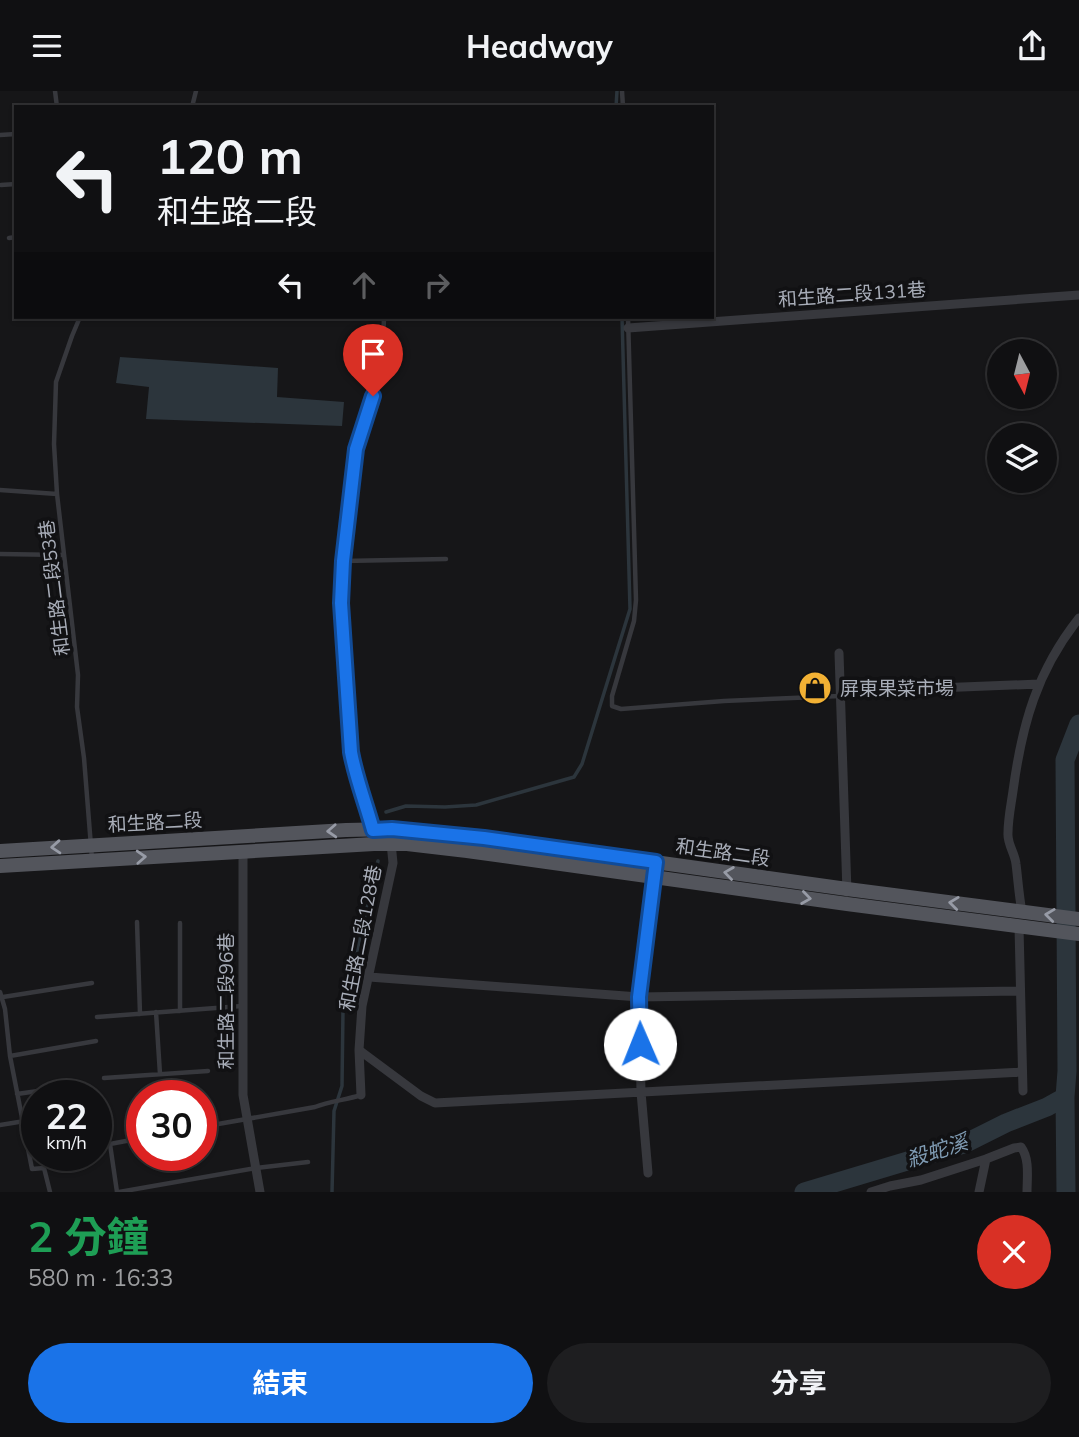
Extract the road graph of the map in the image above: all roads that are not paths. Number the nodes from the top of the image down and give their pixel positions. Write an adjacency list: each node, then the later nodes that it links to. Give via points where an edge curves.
1 (9, 237): 2 (lane)
2 (14, 237)
3 (1079, 295): 7 (street, 和生路二段131巷)
4 (79, 319): 9 (lane, 和生路二段53巷, via 56,382)
5 (384, 319): 13 (lane, via 373,396 356,449)
6 (628, 319): 7 (lane)
7 (628, 328): 18 (lane, via 636,600 612,706)
8 (0, 491): 9 (lane)
9 (57, 494): 11 (lane, 和生路二段53巷)
10 (0, 554): 11 (lane)
11 (64, 555): 23 (lane, 和生路二段53巷)
12 (446, 559): 13 (lane)
13 (343, 561): 20 (lane, via 341,603 351,752)
14 (1079, 618): 16 (street)
15 (839, 653): 18 (street)
16 (1039, 684): 17 (street); 27 (street, via 1018,756 1007,834 1016,862)
17 (937, 688)
18 (840, 696): 26 (street)
19 (392, 836): 20 (main road, 和生路二段); 25 (main road, 和生路二段, via 484,838); 33 (street, 和生路二段128巷, via 393,863)
20 (374, 837): 22 (main road, 和生路二段); 23 (main road, 和生路二段, one-way to 23)
21 (0, 851): 23 (main road, 和生路二段, one-way to 21)
22 (243, 851): 23 (main road, 和生路二段, one-way to 22); 38 (street, 和生路二段96巷)
23 (92, 852): 24 (main road, 和生路二段)
24 (0, 866)
25 (655, 869): 26 (main road, 和生路二段); 37 (street)
26 (847, 897): 27 (main road, 和生路二段, one-way to 26); 31 (main road, 和生路二段)
27 (1022, 912): 28 (main road, 和生路二段, one-way to 27)
28 (1079, 919)
29 (137, 922): 41 (lane)
30 (180, 923): 39 (lane)
31 (1022, 927): 32 (main road, 和生路二段); 35 (street)
32 (1079, 934)
33 (369, 977): 37 (street); 44 (street, 和生路二段128巷)
34 (92, 983): 36 (lane)
35 (1020, 991): 37 (street); 47 (street)
36 (1, 995): 45 (lane)
37 (639, 997): 51 (street)
38 (243, 1006): 39 (lane); 56 (street, 和生路二段96巷)
39 (180, 1011): 40 (lane)
40 (156, 1012): 41 (lane); 48 (lane)
41 (140, 1014): 42 (lane)
42 (97, 1017)
43 (96, 1041): 45 (lane)
44 (359, 1050): 51 (street, via 435,1103); 54 (street, 和生路二段128巷)
45 (10, 1056): 53 (lane)
46 (208, 1071): 48 (lane)
47 (1021, 1072): 50 (street); 51 (street)
48 (160, 1075): 49 (lane)
49 (104, 1078)
50 (1023, 1091)
51 (641, 1092): 65 (street)
52 (21, 1093): 53 (lane)
53 (17, 1094): 55 (lane)
54 (361, 1095): 56 (lane)
55 (21, 1116)
56 (247, 1118): 58 (lane); 63 (street, 和生路二段96巷)
57 (21, 1121): 59 (lane)
58 (217, 1124)
59 (0, 1125)
60 (126, 1141): 68 (lane, via 110,1144)
61 (986, 1159): 66 (street); 72 (street); 73 (street, via 1021,1147 1027,1160)
62 (308, 1162): 63 (lane)
63 (256, 1168): 68 (lane); 69 (street, 和生路二段96巷)
64 (45, 1171): 67 (lane)
65 (648, 1173)
66 (921, 1181): 70 (street); 71 (street)
67 (50, 1192)
68 (118, 1192)
69 (260, 1192)
70 (871, 1192)
71 (918, 1192)
72 (979, 1192)
73 (1027, 1192)

